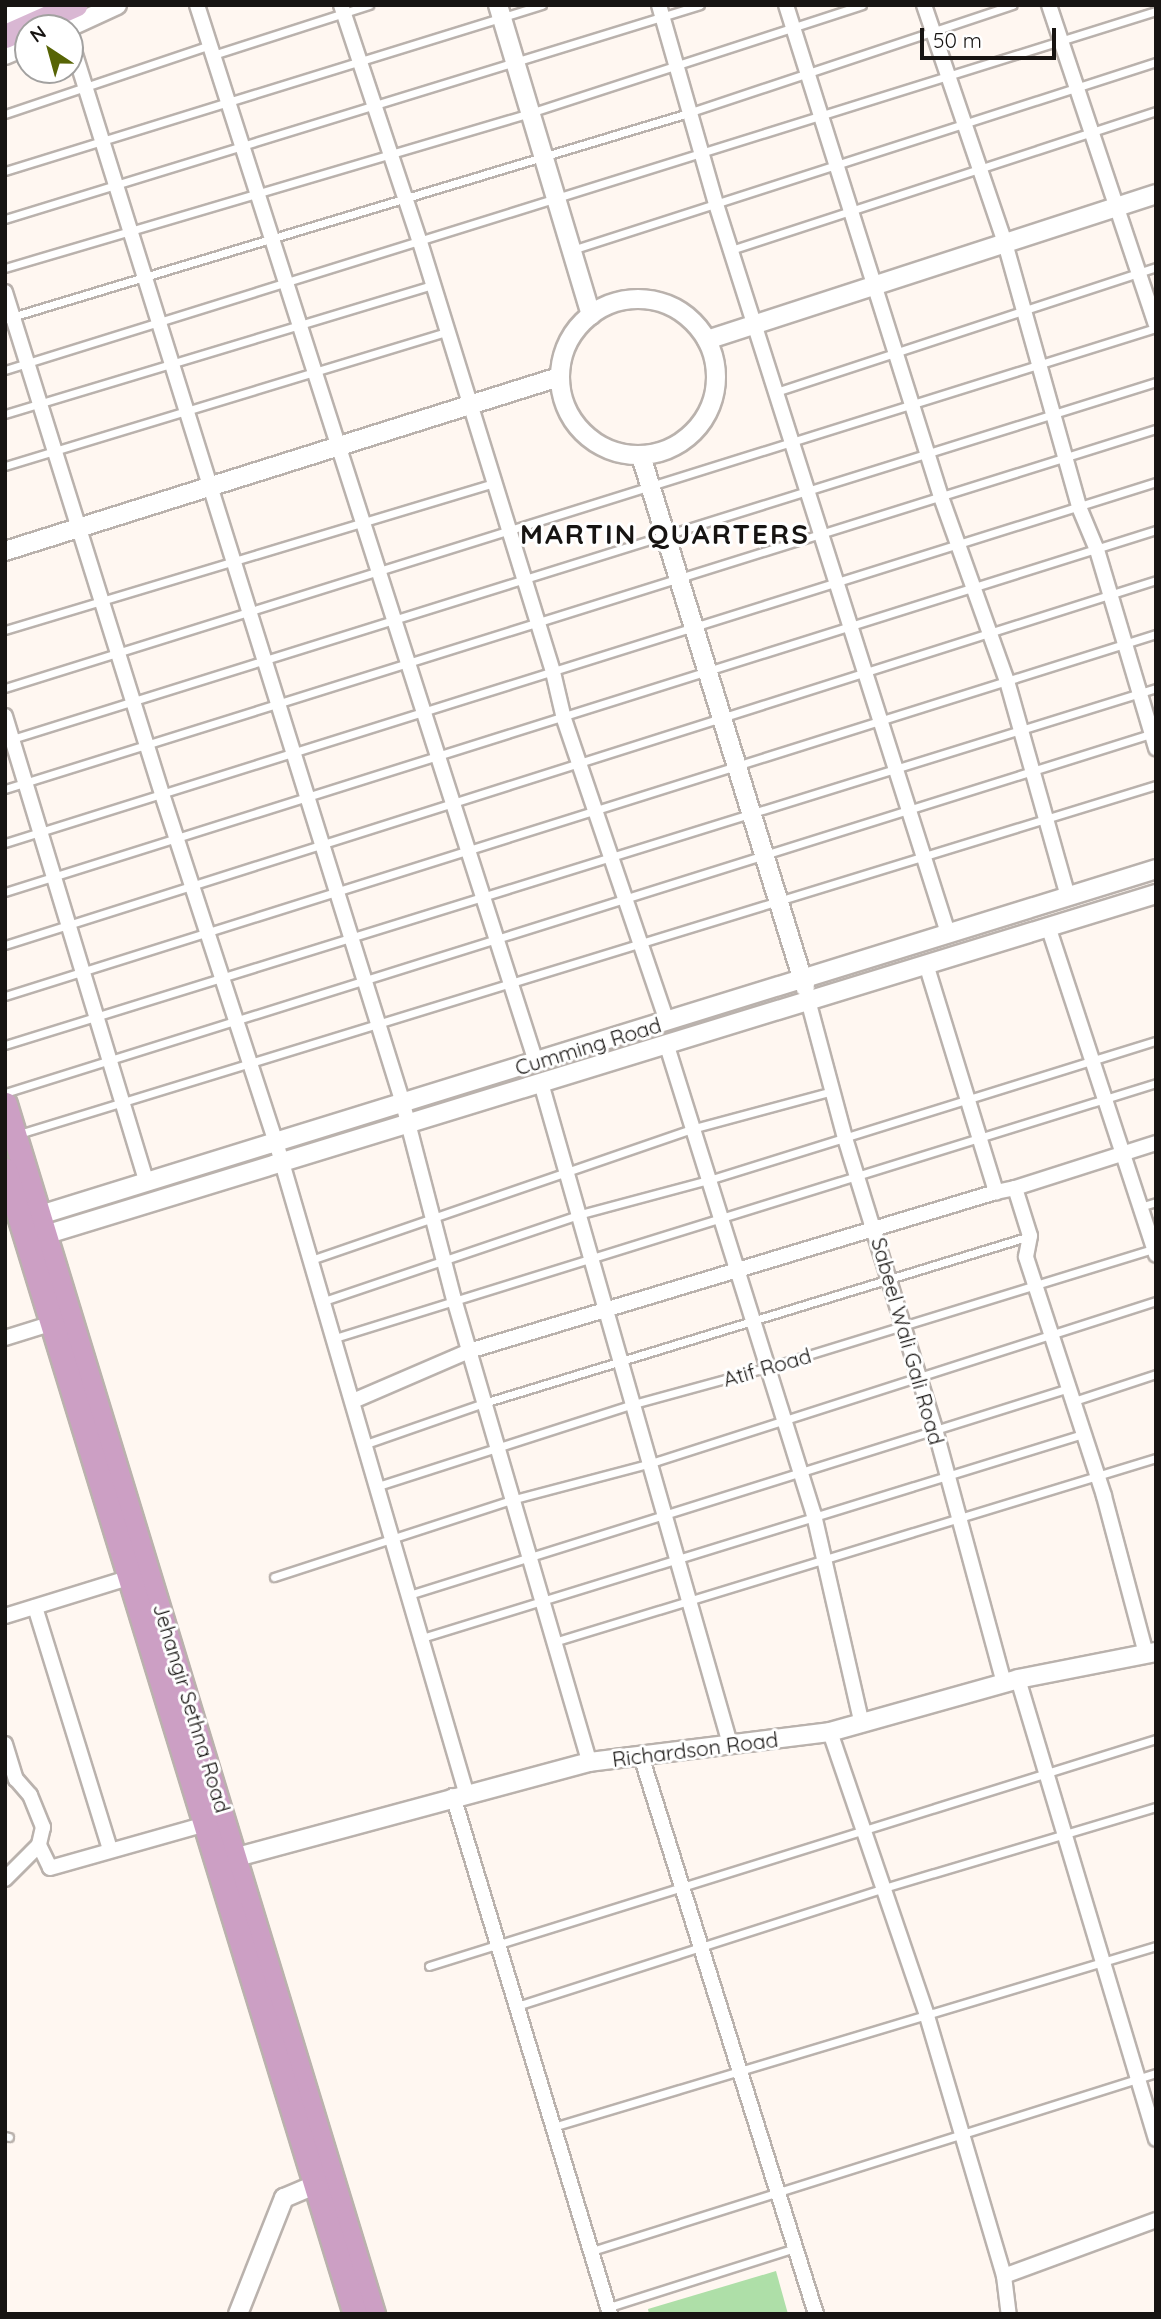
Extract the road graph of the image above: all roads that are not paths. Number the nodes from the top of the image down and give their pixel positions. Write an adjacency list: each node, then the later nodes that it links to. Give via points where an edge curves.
1 (36, 5): 17 (street)
2 (75, 5): 21 (main road)
3 (117, 5): 18 (street)
4 (369, 5): 13 (lane)
5 (542, 5): 15 (lane)
6 (700, 5): 16 (lane)
7 (786, 5): 19 (street)
8 (862, 5): 19 (lane)
9 (924, 5): 20 (street)
10 (1013, 5): 20 (lane)
11 (1049, 5): 22 (street)
12 (199, 6): 23 (street)
13 (343, 9): 23 (lane); 24 (street)
14 (1156, 10): 22 (lane)
15 (500, 12): 24 (lane); 26 (street)
16 (660, 12): 26 (lane); 27 (street)
17 (5, 18)
18 (84, 20)
19 (794, 29): 27 (lane); 28 (street)
20 (933, 30): 28 (lane); 29 (street)
21 (5, 36)
22 (1062, 39): 29 (lane); 31 (street)
23 (211, 50): 32 (lane); 33 (street)
24 (360, 62): 33 (lane); 34 (street)
25 (1156, 62): 31 (lane)
26 (516, 64): 34 (lane); 36 (street)
27 (675, 66): 36 (lane); 37 (street)
28 (805, 75): 37 (lane); 39 (street)
29 (950, 76): 39 (lane); 40 (street)
30 (84, 81): 32 (street)
31 (1079, 86): 40 (lane); 41 (street)
32 (86, 87): 38 (lane); 42 (street)
33 (228, 103): 42 (lane); 43 (street)
34 (375, 107): 43 (lane); 44 (street)
35 (1156, 111): 41 (lane)
36 (530, 113): 44 (lane); 46 (street)
37 (688, 113): 45 (street); 46 (lane)
38 (5, 114)
39 (821, 119): 45 (lane); 47 (street)
40 (966, 123): 47 (lane); 48 (street)
41 (1093, 132): 48 (lane); 56 (street)
42 (102, 141): 49 (lane); 50 (street)
43 (242, 147): 50 (lane); 51 (street)
44 (388, 155): 51 (lane); 53 (street)
45 (700, 156): 54 (lane); 55 (street)
46 (543, 158): 53 (lane); 54 (street)
47 (834, 165): 55 (lane); 57 (street)
48 (980, 168): 57 (lane); 62 (street)
49 (5, 171)
50 (116, 185): 58 (lane); 59 (street)
51 (257, 194): 59 (lane); 60 (street)
52 (1156, 194): 56 (street)
53 (403, 200): 60 (lane); 61 (street)
54 (556, 200): 61 (lane); 63 (street)
55 (716, 204): 63 (lane); 64 (street)
56 (1117, 206): 62 (street); 67 (street)
57 (851, 210): 64 (lane); 71 (street)
58 (5, 219)
59 (130, 231): 66 (lane); 68 (street)
60 (272, 239): 68 (lane); 69 (street)
61 (420, 242): 69 (lane); 70 (street)
62 (1005, 243): 71 (street); 73 (street)
63 (571, 250): 74 (street)
64 (732, 250): 78 (street)
65 (1156, 267): 67 (lane)
66 (5, 268)
67 (1138, 272): 73 (lane); 79 (street)
68 (145, 277): 75 (lane); 76 (street)
69 (286, 284): 76 (lane); 77 (street)
70 (431, 285): 77 (lane); 80 (street)
71 (876, 285): 78 (street); 82 (street)
72 (5, 292): 75 (street)
73 (1024, 310): 82 (lane); 84 (street)
74 (591, 315): 81 (street, via 615,302 654,302 691,318); 88 (street, via 563,354)
75 (10, 318): 83 (street)
76 (159, 323): 83 (lane); 85 (street)
77 (299, 323): 85 (lane); 87 (street)
78 (754, 324): 81 (street); 90 (street)
79 (1156, 326): 84 (lane)
80 (446, 331): 87 (lane); 93 (street)
81 (707, 340): 102 (street, via 716,365 715,391 706,416 678,443)
82 (898, 355): 90 (lane); 92 (street)
83 (30, 363): 86 (lane); 91 (street)
84 (1038, 364): 92 (lane); 96 (street)
85 (173, 366): 91 (lane); 94 (street)
86 (5, 370)
87 (314, 370): 94 (lane); 99 (street)
88 (559, 377): 93 (street); 102 (street, via 563,402 575,425 593,442 616,453)
89 (1156, 382): 96 (lane)
90 (776, 392): 98 (street)
91 (43, 403): 95 (lane); 100 (street)
92 (911, 404): 98 (lane); 101 (street)
93 (470, 405): 99 (street); 106 (street)
94 (186, 408): 100 (lane); 107 (street)
95 (5, 414)
96 (1052, 414): 101 (lane); 103 (street)
97 (1156, 429): 103 (lane)
98 (792, 441): 108 (lane); 109 (street)
99 (338, 447): 107 (street); 112 (street)
100 (58, 450): 104 (lane); 113 (street)
101 (928, 453): 109 (lane); 110 (street)
102 (641, 456): 108 (street)
103 (1066, 456): 110 (lane); 111 (street)
104 (5, 466)
105 (1156, 482): 111 (lane)
106 (494, 483): 112 (lane); 115 (street)
107 (210, 487): 113 (street); 121 (street)
108 (651, 487): 115 (lane); 117 (street)
109 (807, 489): 116 (street); 117 (lane)
110 (941, 497): 116 (lane); 118 (street)
111 (1079, 507): 118 (lane); 119 (street)
112 (363, 523): 121 (lane); 122 (street)
113 (81, 527): 120 (street); 129 (street)
114 (1156, 530): 119 (lane)
115 (509, 531): 122 (lane); 123 (street)
116 (821, 533): 124 (lane); 126 (street)
117 (665, 534): 123 (lane); 124 (street)
118 (959, 546): 126 (lane); 127 (street)
119 (1097, 550): 127 (lane); 128 (street)
120 (5, 551)
121 (233, 561): 129 (lane); 130 (street)
122 (379, 572): 130 (lane); 131 (street)
123 (523, 579): 131 (lane); 132 (street)
124 (679, 579): 132 (lane); 134 (street)
125 (1156, 580): 128 (lane)
126 (837, 583): 133 (street); 134 (lane)
127 (974, 586): 133 (lane); 136 (street)
128 (1111, 596): 136 (lane); 138 (street)
129 (104, 600): 135 (lane); 139 (street)
130 (249, 612): 139 (lane); 140 (street)
131 (394, 619): 140 (lane); 141 (street)
132 (538, 623): 141 (lane); 143 (street)
133 (851, 625): 142 (street); 144 (lane)
134 (694, 627): 143 (lane); 144 (street)
135 (5, 630)
136 (989, 630): 142 (lane); 145 (street)
137 (1156, 634): 138 (lane)
138 (1124, 645): 145 (lane); 148 (street)
139 (119, 653): 146 (lane); 149 (street)
140 (264, 660): 149 (lane); 150 (street)
141 (408, 663): 150 (lane); 151 (street)
142 (865, 671): 153 (lane); 155 (street)
143 (553, 672): 151 (lane); 154 (street)
144 (709, 674): 153 (street); 154 (lane)
145 (1007, 681): 155 (lane); 156 (street)
146 (5, 688)
147 (1156, 688): 148 (lane)
148 (1139, 693): 156 (lane); 157 (street)
149 (134, 701): 158 (lane); 159 (street)
150 (278, 704): 159 (lane); 160 (street)
151 (424, 712): 160 (lane); 161 (street)
152 (5, 716): 158 (street)
153 (722, 718): 162 (lane); 163 (street)
154 (564, 719): 161 (lane); 162 (street)
155 (881, 721): 163 (lane); 164 (street)
156 (1022, 730): 164 (lane); 165 (street)
157 (1154, 738): 165 (lane)
158 (9, 740): 166 (street)
159 (146, 745): 166 (lane); 169 (street)
160 (293, 753): 169 (lane); 170 (street)
161 (438, 758): 170 (lane); 171 (street)
162 (579, 764): 171 (lane); 173 (street)
163 (737, 766): 173 (lane); 174 (street)
164 (896, 769): 172 (street); 174 (lane)
165 (1034, 771): 172 (lane); 175 (street)
166 (25, 783): 168 (lane); 176 (street)
167 (1156, 785): 175 (lane)
168 (5, 789)
169 (162, 794): 176 (lane); 177 (street)
170 (307, 799): 177 (lane); 179 (street)
171 (453, 803): 179 (lane); 180 (street)
172 (909, 810): 181 (lane); 182 (street)
173 (594, 811): 180 (lane); 183 (street)
174 (752, 813): 181 (street); 183 (lane)
175 (1047, 819): 182 (lane); 190 (street)
176 (40, 832): 178 (lane); 185 (street)
177 (177, 839): 185 (lane); 186 (street)
178 (5, 844)
179 (322, 845): 186 (lane); 188 (street)
180 (468, 850): 188 (lane); 191 (street)
181 (765, 855): 192 (lane); 193 (street)
182 (923, 857): 193 (lane); 197 (street)
183 (610, 858): 191 (lane); 192 (street)
184 (1156, 869): 190 (street, Cumming Road)
185 (54, 877): 187 (lane); 194 (street)
186 (193, 885): 194 (lane); 196 (street)
187 (5, 892)
188 (337, 892): 196 (lane); 198 (street)
189 (1156, 894): 195 (street, Cumming Road)
190 (1069, 896): 197 (street, Cumming Road)
191 (483, 897): 198 (lane); 199 (street)
192 (625, 899): 199 (lane); 200 (street)
193 (779, 901): 200 (lane); 205 (street)
194 (68, 925): 201 (lane); 203 (street)
195 (1048, 926): 202 (street, Cumming Road); 218 (street)
196 (208, 932): 203 (lane); 204 (street)
197 (948, 933): 205 (street, Cumming Road)
198 (351, 938): 204 (lane); 206 (street)
199 (496, 939): 206 (lane); 207 (street)
200 (640, 943): 207 (lane); 212 (street)
201 (5, 944)
202 (926, 964): 209 (street, Cumming Road); 225 (street)
203 (82, 971): 208 (lane); 210 (street)
204 (224, 977): 210 (lane); 211 (street)
205 (802, 978): 209 (street); 212 (street, Cumming Road)
206 (364, 981): 211 (lane); 213 (street)
207 (511, 983): 213 (lane); 219 (street)
208 (5, 996)
209 (808, 1000): 216 (street, Cumming Road); 223 (street, Sabeel Wali Gali Road)
210 (96, 1017): 215 (lane); 217 (street)
211 (238, 1020): 217 (lane); 220 (street)
212 (667, 1022): 219 (street, Cumming Road)
213 (378, 1024): 220 (lane); 226 (street)
214 (1156, 1041): 218 (lane)
215 (5, 1045)
216 (667, 1046): 221 (street, Cumming Road); 231 (street)
217 (109, 1060): 224 (lane); 228 (street)
218 (1091, 1060): 225 (lane); 227 (street)
219 (536, 1062): 226 (street, Cumming Road)
220 (251, 1063): 228 (lane); 235 (street)
221 (541, 1083): 230 (street, Cumming Road); 240 (street)
222 (1156, 1083): 227 (lane)
223 (836, 1091): 231 (lane); 233 (street, Sabeel Wali Gali Road)
224 (5, 1093)
225 (968, 1097): 233 (lane); 234 (street)
226 (402, 1100): 230 (street); 235 (street, Cumming Road)
227 (1104, 1100): 234 (lane); 237 (street)
228 (122, 1102): 232 (lane); 243 (street)
229 (5, 1104): 232 (highway, Jehangir Sethna Road)
230 (407, 1125): 238 (street, Cumming Road); 249 (street)
231 (695, 1128): 240 (lane); 242 (street)
232 (15, 1135): 252 (highway, Jehangir Sethna Road)
233 (845, 1138): 241 (street, Sabeel Wali Gali Road); 242 (lane)
234 (981, 1139): 241 (lane); 245 (street)
235 (276, 1142): 238 (street); 243 (street, Cumming Road)
236 (1156, 1143): 237 (street)
237 (1123, 1154): 244 (street); 247 (street)
238 (282, 1161): 252 (street, Cumming Road); 256 (street)
239 (5, 1170): 252 (highway, Jehangir Sethna Road)
240 (568, 1173): 248 (street); 249 (lane)
241 (856, 1176): 250 (lane); 251 (street, Sabeel Wali Gali Road)
242 (712, 1179): 248 (lane); 250 (street)
243 (147, 1183): 252 (street, Cumming Road)
244 (1015, 1188): 245 (street); 253 (street)
245 (996, 1192): 251 (street)
246 (1156, 1202): 247 (lane)
247 (1140, 1207): 254 (street)
248 (581, 1214): 255 (street); 257 (lane)
249 (431, 1217): 256 (lane); 257 (street)
250 (719, 1219): 255 (lane); 258 (street)
251 (875, 1227): 258 (street); 259 (street, Sabeel Wali Gali Road)
252 (33, 1228): 266 (highway, Jehangir Sethna Road); 325 (highway, Jehangir Sethna Road)
253 (1030, 1236): 259 (lane); 260 (street, via 1027,1257)
254 (1155, 1250): 260 (lane, Atif Road)
255 (592, 1256): 261 (lane); 264 (street)
256 (312, 1260): 262 (street)
257 (443, 1261): 261 (street); 262 (lane)
258 (736, 1271): 264 (street); 265 (street)
259 (890, 1279): 265 (lane); 267 (street, Sabeel Wali Gali Road)
260 (1036, 1286): 267 (lane, Atif Road); 268 (street)
261 (454, 1299): 270 (lane); 271 (street)
262 (324, 1301): 270 (street)
263 (1156, 1301): 268 (lane)
264 (608, 1310): 271 (street); 272 (street)
265 (752, 1322): 272 (lane); 273 (street)
266 (53, 1323): 269 (street); 299 (highway, Jehangir Sethna Road)
267 (904, 1326): 273 (lane, Atif Road); 275 (street, Sabeel Wali Gali Road)
268 (1052, 1334): 275 (lane); 276 (street)
269 (5, 1338)
270 (335, 1338): 277 (street)
271 (469, 1351): 277 (street); 278 (street)
272 (623, 1363): 278 (lane); 279 (street)
273 (766, 1368): 279 (lane, Atif Road); 280 (street)
274 (1156, 1374): 276 (lane)
275 (919, 1379): 280 (lane); 281 (street, Sabeel Wali Gali Road)
276 (1072, 1394): 281 (lane); 282 (street)
277 (353, 1402): 283 (street)
278 (484, 1403): 283 (lane); 284 (street)
279 (634, 1404): 284 (lane, Atif Road); 286 (street)
280 (783, 1419): 286 (lane); 287 (street)
281 (935, 1429): 287 (lane); 288 (street, Sabeel Wali Gali Road)
282 (1084, 1434): 288 (lane); 289 (street)
283 (366, 1444): 290 (street)
284 (497, 1446): 290 (lane, Atif Road); 291 (street)
285 (1156, 1458): 289 (lane)
286 (651, 1463): 291 (lane); 293 (street)
287 (800, 1473): 292 (street); 293 (lane)
288 (946, 1475): 292 (lane); 294 (street, Sabeel Wali Gali Road)
289 (1098, 1476): 294 (lane); 308 (street)
290 (378, 1486): 295 (street)
291 (511, 1500): 295 (lane); 296 (street)
292 (814, 1515): 297 (lane); 298 (street)
293 (668, 1516): 296 (lane); 297 (street)
294 (960, 1520): 298 (lane); 309 (street, Sabeel Wali Gali Road)
295 (394, 1541): 300 (lane); 301 (street)
296 (528, 1557): 301 (lane); 302 (street)
297 (677, 1559): 302 (lane); 303 (street)
298 (826, 1560): 303 (lane); 310 (street)
299 (131, 1577): 304 (street); 320 (highway, Jehangir Sethna Road)
300 (274, 1577)
301 (409, 1595): 306 (street)
302 (540, 1601): 306 (lane); 307 (street)
303 (690, 1601): 307 (lane); 314 (street)
304 (36, 1606): 305 (street); 324 (street)
305 (5, 1616)
306 (422, 1638): 318 (street)
307 (554, 1642): 316 (street)
308 (1151, 1653): 309 (street, Richardson Road)
309 (1011, 1681): 310 (street, Richardson Road); 317 (street, Sabeel Wali Gali Road)
310 (862, 1724): 311 (street, Richardson Road)
311 (830, 1732): 314 (street, Richardson Road); 321 (street)
312 (1156, 1739): 317 (lane)
313 (5, 1744): 323 (street, via 16,1779 30,1795 43,1827)
314 (730, 1744): 315 (street, Richardson Road)
315 (641, 1756): 316 (street, Richardson Road); 327 (street)
316 (589, 1762): 318 (street, Richardson Road)
317 (1045, 1772): 321 (lane); 322 (street, Sabeel Wali Gali Road)
318 (459, 1794): 325 (street, Richardson Road); 329 (street)
319 (1156, 1807): 322 (lane)
320 (205, 1824): 324 (street); 342 (highway, Jehangir Sethna Road)
321 (864, 1828): 327 (lane); 328 (street)
322 (1064, 1835): 328 (lane); 332 (street, Sabeel Wali Gali Road)
323 (39, 1845): 324 (street, via 50,1868); 326 (street)
324 (110, 1850)
325 (237, 1857): 351 (highway, Jehangir Sethna Road)
326 (5, 1879)
327 (681, 1884): 329 (lane); 331 (street)
328 (884, 1888): 331 (lane); 335 (street)
329 (498, 1943): 333 (lane); 334 (street)
330 (1156, 1946): 332 (lane)
331 (701, 1947): 334 (lane); 336 (street)
332 (1103, 1963): 335 (lane); 338 (street, Sabeel Wali Gali Road)
333 (429, 1966)
334 (517, 2006): 339 (street)
335 (927, 2016): 336 (lane); 340 (street)
336 (740, 2073): 339 (lane); 343 (street)
337 (1156, 2073): 338 (lane)
338 (1138, 2078): 340 (lane); 341 (street, Sabeel Wali Gali Road)
339 (553, 2127): 346 (street)
340 (962, 2134): 343 (lane); 347 (street)
341 (1156, 2139)
342 (315, 2185): 349 (street, via 284,2198); 350 (highway, Jehangir Sethna Road)
343 (777, 2192): 345 (street); 346 (lane)
344 (1156, 2220): 347 (street)
345 (795, 2248): 348 (lane); 352 (street)
346 (591, 2251): 348 (street)
347 (1004, 2276): 353 (street)
348 (609, 2311)
349 (238, 2314)
350 (355, 2314)
351 (373, 2314)
352 (816, 2314)
353 (1009, 2314)

